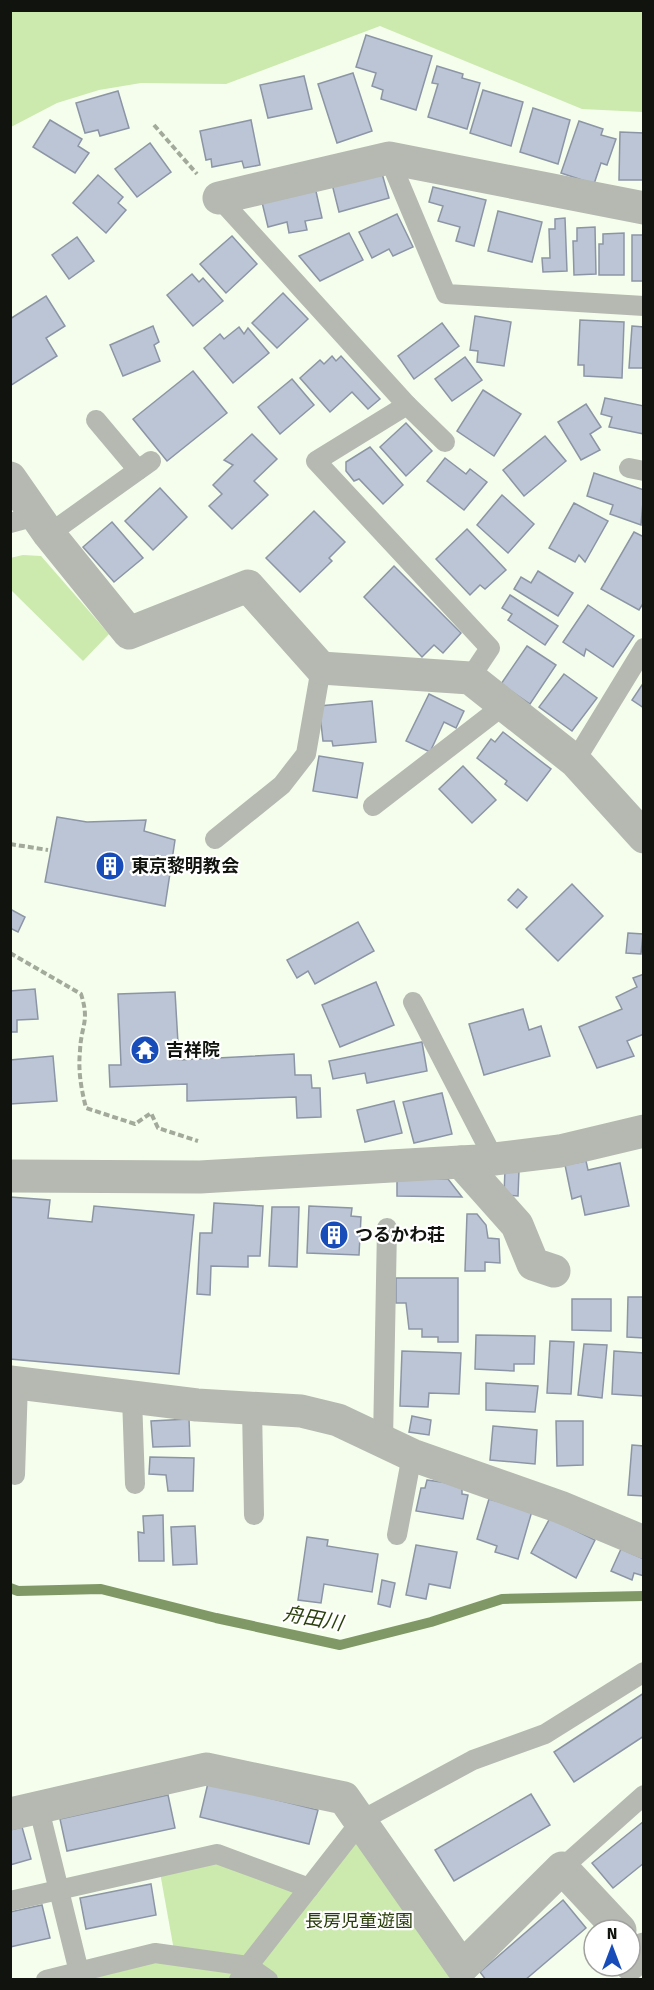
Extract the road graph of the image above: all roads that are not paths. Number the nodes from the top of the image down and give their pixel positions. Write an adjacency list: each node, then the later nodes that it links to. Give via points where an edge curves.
1 (388, 158): 2 (street); 3 (street); 4 (lane, via 446,294)
2 (219, 198): 5 (lane)
3 (644, 208)
4 (644, 306)
5 (407, 405): 7 (lane); 12 (lane, via 316,461 490,648)
6 (96, 420): 9 (lane, via 144,465)
7 (445, 442)
8 (10, 478): 9 (street)
9 (32, 524): 11 (street, via 129,633 248,586)
10 (644, 648): 14 (lane)
11 (321, 668): 12 (street); 17 (lane, via 306,754 282,785)
12 (470, 678): 13 (street)
13 (504, 705): 14 (street); 15 (lane)
14 (574, 761): 16 (street)
15 (374, 806)
16 (644, 837)
17 (215, 839)
18 (412, 1002): 20 (lane)
19 (644, 1131): 20 (street, via 560,1151)
20 (494, 1159): 21 (street)
21 (461, 1162): 22 (street, via 200,1177); 24 (street, via 517,1225 533,1264)
22 (10, 1176)
23 (387, 1228): 28 (lane)
24 (554, 1271)
25 (14, 1382): 26 (street); 29 (lane)
26 (132, 1397): 27 (street); 30 (lane)
27 (252, 1408): 28 (street, via 302,1411 338,1420); 31 (lane)
28 (398, 1448): 32 (lane); 33 (street)
29 (15, 1474)
30 (135, 1484)
31 (254, 1515)
32 (397, 1534)
33 (644, 1542)
34 (644, 1672): 37 (lane, via 545,1734 473,1760)
35 (644, 1795): 38 (lane)
36 (25, 1811): 37 (street, via 206,1769 344,1798); 40 (lane)
37 (362, 1820): 39 (lane); 44 (street)
38 (562, 1868): 42 (street); 44 (street)
39 (309, 1888): 40 (lane, via 217,1854); 43 (lane)
40 (59, 1889): 41 (lane); 45 (lane)
41 (10, 1900)
42 (605, 1918)
43 (244, 1973): 45 (lane, via 155,1953); 47 (lane)
44 (456, 1973)
45 (80, 1975): 46 (lane)
46 (46, 1980)
47 (268, 1980)

